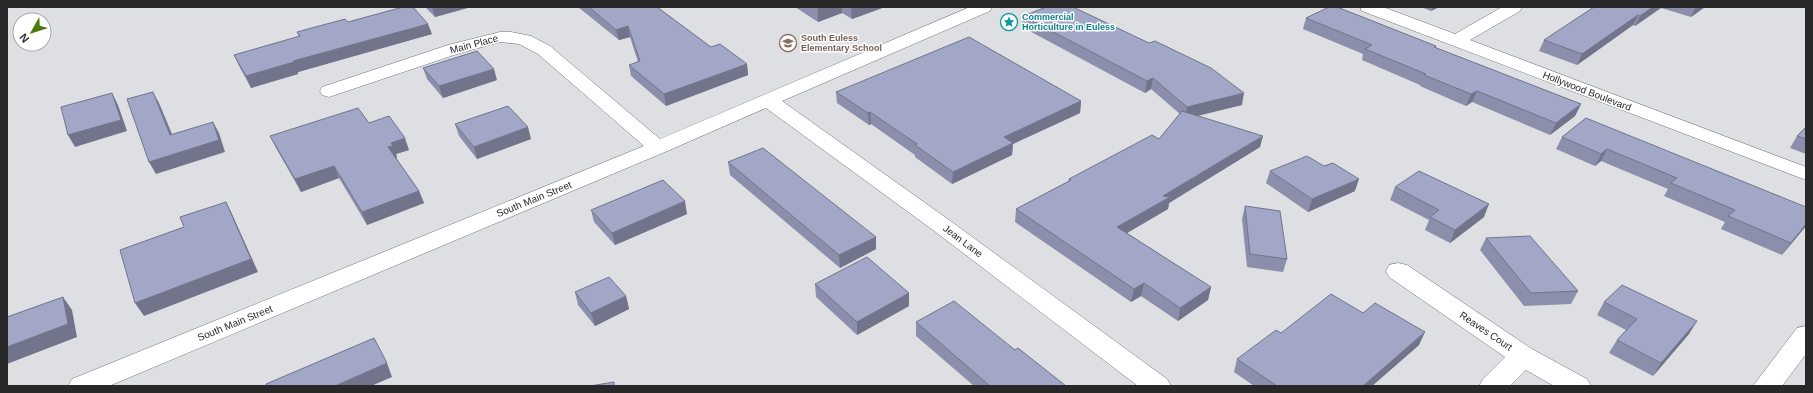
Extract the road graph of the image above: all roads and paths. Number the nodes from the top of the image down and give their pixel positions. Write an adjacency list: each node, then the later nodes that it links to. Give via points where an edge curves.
1 (984, 7): 6 (street, South Main Street)
2 (1368, 7): 4 (street, Hollywood Boulevard)
3 (1514, 7): 4 (street)
4 (1456, 41): 8 (street, Hollywood Boulevard)
5 (329, 91): 7 (street, Main Place, via 454,49 500,37 511,37 525,40 544,50)
6 (767, 100): 7 (street, South Main Street); 13 (street, Jean Lane, via 941,225)
7 (658, 148): 12 (street, South Main Street)
8 (1806, 174)
9 (1398, 271): 11 (street, Reaves Court)
10 (1806, 335): 16 (street)
11 (1523, 356): 14 (street); 15 (street, Reaves Court)
12 (82, 386)
13 (1157, 386)
14 (1492, 386)
15 (1577, 386)
16 (1767, 386)

